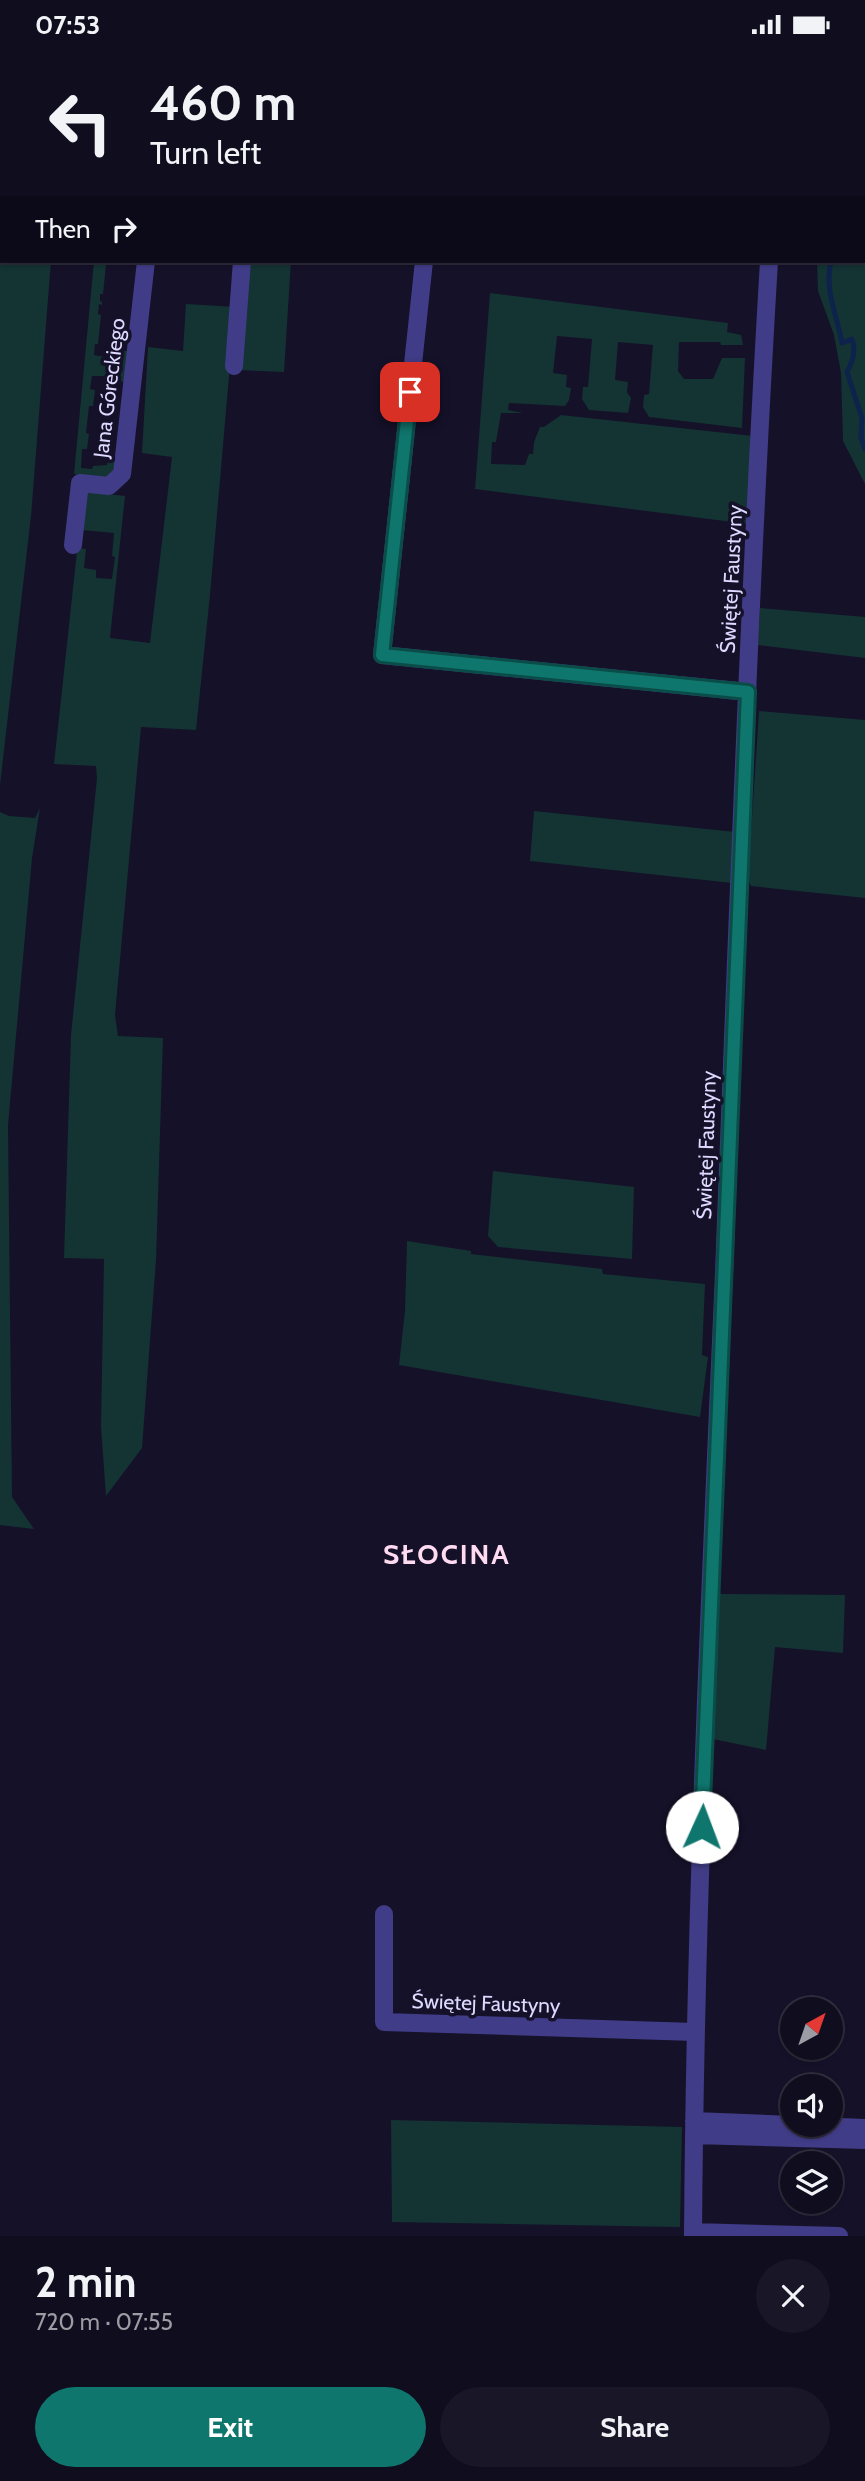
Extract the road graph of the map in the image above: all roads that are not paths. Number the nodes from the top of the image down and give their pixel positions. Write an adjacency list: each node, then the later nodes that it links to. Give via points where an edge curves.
1 (146, 263): 6 (street, Jana Góreckiego, via 122,474 109,486 80,483)
2 (242, 263): 5 (street)
3 (424, 263): 7 (street, via 382,655)
4 (769, 263): 7 (street, Świętej Faustyny)
5 (234, 366)
6 (73, 545)
7 (748, 692): 9 (street, Świętej Faustyny)
8 (384, 1914): 9 (street, Świętej Faustyny, via 384,2022)
9 (695, 2032): 11 (street, Świętej Faustyny)
10 (865, 2127): 11 (street)
11 (694, 2128): 12 (street); 13 (street, Świętej Faustyny)
12 (865, 2140)
13 (693, 2234): 14 (street)
14 (839, 2236)

